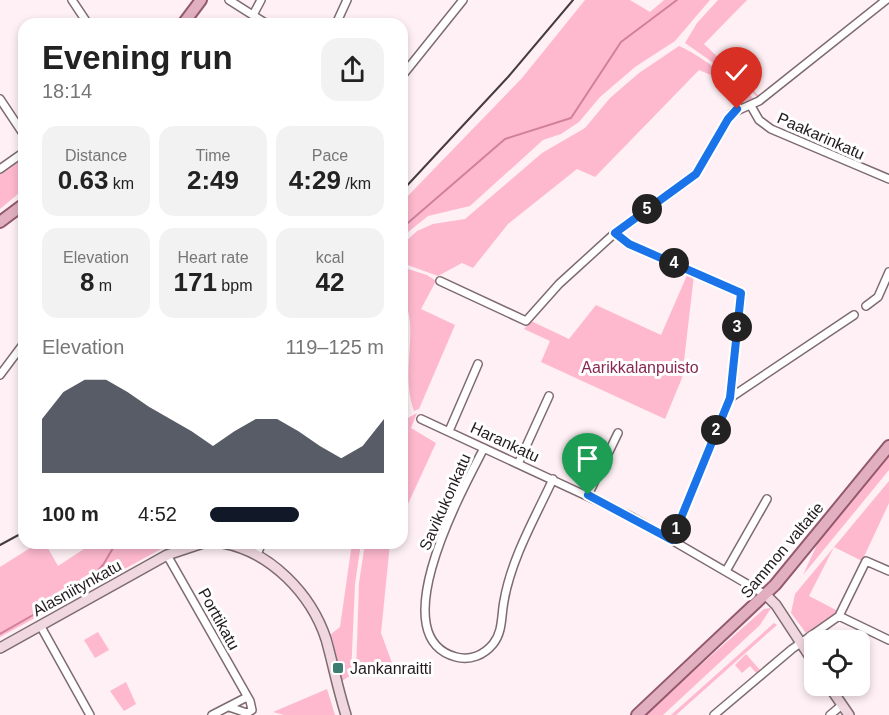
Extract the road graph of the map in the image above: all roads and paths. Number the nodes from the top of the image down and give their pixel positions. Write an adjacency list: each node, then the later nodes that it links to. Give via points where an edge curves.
1 (72, 0): 9 (street)
2 (201, 0): 10 (main road)
3 (229, 0): 8 (street)
4 (261, 0): 8 (street)
5 (347, 0): 12 (street)
6 (463, 0): 13 (street)
7 (886, 0): 15 (street)
8 (253, 15): 11 (street)
9 (84, 18)
10 (188, 18)
11 (258, 18)
12 (339, 18)
13 (408, 69)
14 (0, 99): 16 (street)
15 (751, 106): 19 (street, Paakarinkatu, via 759,120 771,129); 22 (street, via 732,113 696,174)
16 (18, 126)
17 (18, 156): 18 (street)
18 (0, 168)
19 (889, 179)
20 (18, 208): 21 (main road)
21 (0, 222)
22 (615, 233): 24 (street, via 559,284 526,321); 31 (street, via 629,244 741,293)
23 (889, 272): 25 (street, via 878,297)
24 (440, 280)
25 (867, 306)
26 (854, 315): 31 (street)
27 (18, 351): 29 (street)
28 (478, 364): 33 (street)
29 (0, 375)
30 (549, 396): 37 (street)
31 (730, 398): 41 (street)
32 (421, 419): 33 (street, Harankatu)
33 (448, 431): 36 (street, Harankatu)
34 (618, 433): 39 (street)
35 (889, 446): 49 (main road, Sammon valtatie)
36 (484, 448): 37 (street, Harankatu); 38 (street, Savikukonkatu, via 439,544 428,592 428,635 447,654 462,658 483,654 498,637 512,569)
37 (518, 464): 38 (street, Harankatu)
38 (554, 479): 39 (street, Harankatu)
39 (588, 495): 41 (street, Harankatu)
40 (767, 499): 47 (street)
41 (672, 540): 47 (street, Harankatu)
42 (185, 549): 46 (street, Alasniitynkatu)
43 (242, 549): 45 (street)
44 (259, 549): 45 (street)
45 (257, 554): 62 (street, via 287,579 312,610 326,640)
46 (167, 555): 51 (street, Alasniitynkatu); 57 (street, Porttikatu)
47 (726, 571): 49 (street, Harankatu)
48 (889, 571): 50 (street, via 866,561)
49 (766, 595): 53 (street); 63 (main road, Sammon valtatie)
50 (839, 616): 52 (street); 53 (street)
51 (40, 626): 54 (street, Alasniitynkatu); 60 (street)
52 (889, 640)
53 (801, 643): 55 (street); 64 (street)
54 (0, 648)
55 (804, 648)
56 (836, 696): 58 (street)
57 (247, 697): 59 (street); 59 (street, via 252,706 249,712)
58 (842, 705): 65 (street); 66 (street)
59 (229, 708): 61 (street)
60 (90, 715)
61 (212, 715)
62 (346, 715)
63 (637, 715)
64 (714, 715)
65 (831, 715)
66 (849, 715)

